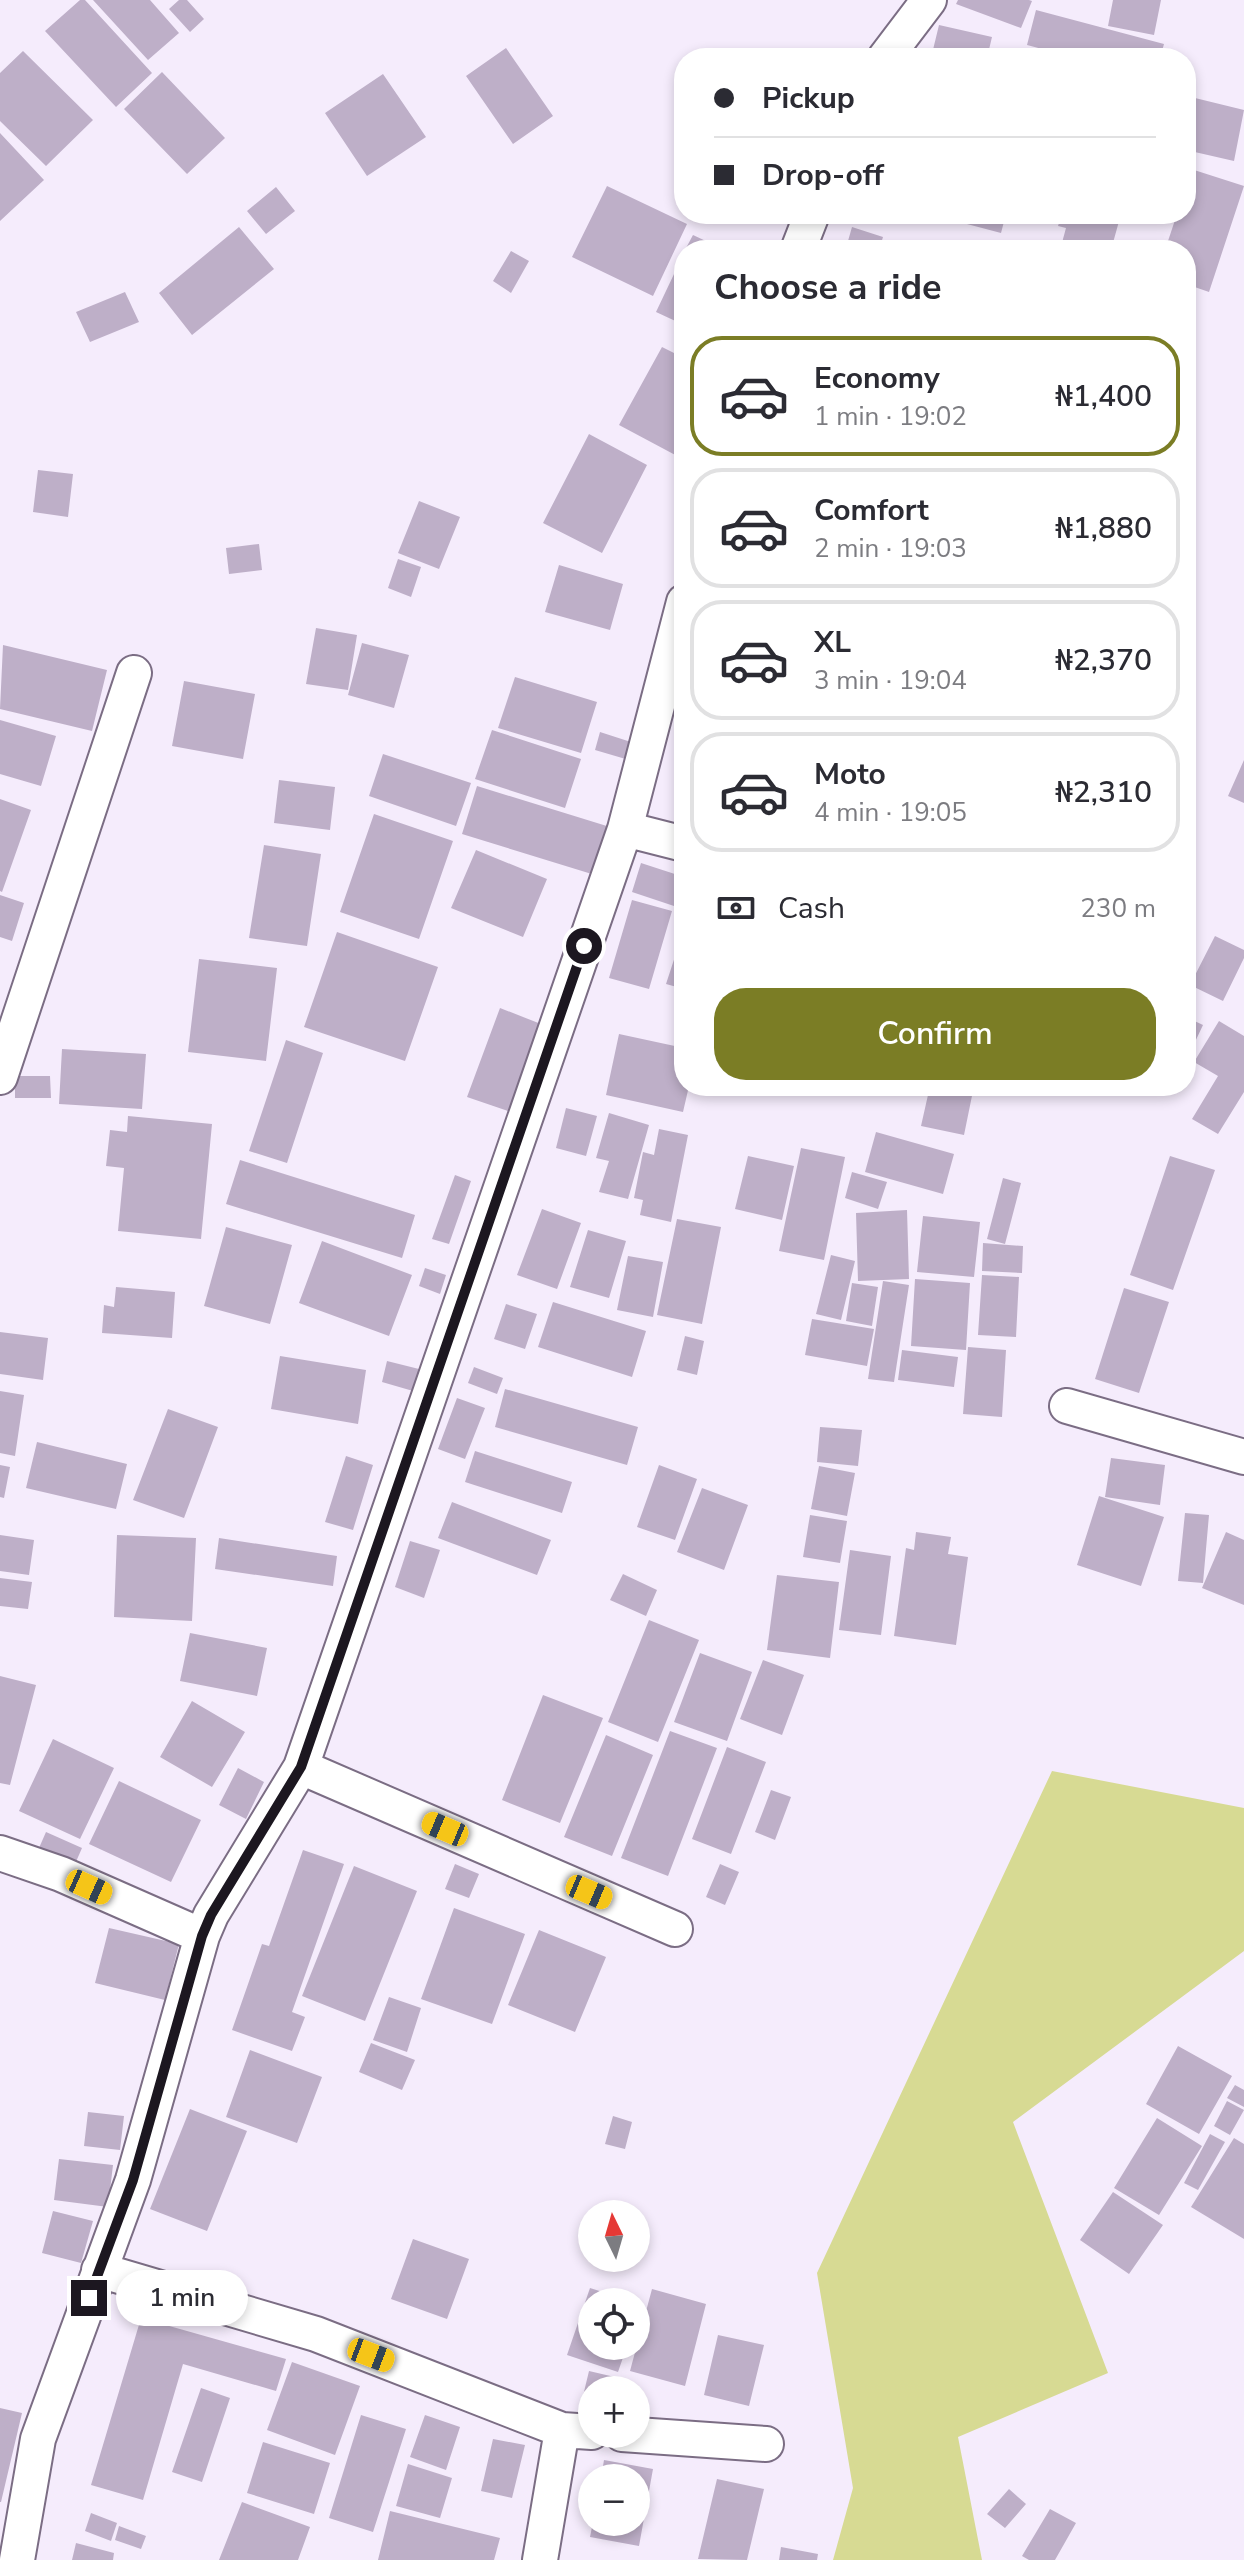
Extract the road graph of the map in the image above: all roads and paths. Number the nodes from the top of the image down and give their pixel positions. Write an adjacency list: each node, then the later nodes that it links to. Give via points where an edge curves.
1 (929, 0): 2 (street)
2 (893, 48)
3 (674, 640): 5 (street)
4 (134, 673): 7 (street)
5 (625, 829): 6 (street); 10 (street)
6 (674, 841)
7 (0, 1077)
8 (1067, 1406): 9 (street)
9 (1244, 1457)
10 (301, 1767): 12 (street); 13 (street)
11 (0, 1853): 13 (street)
12 (675, 1929)
13 (202, 1936): 14 (street, via 133,2180)
14 (99, 2270): 15 (street, via 316,2334); 18 (street, via 38,2439)
15 (577, 2431): 19 (street)
16 (650, 2436): 17 (street)
17 (766, 2444)
18 (17, 2560)
19 (540, 2560)

